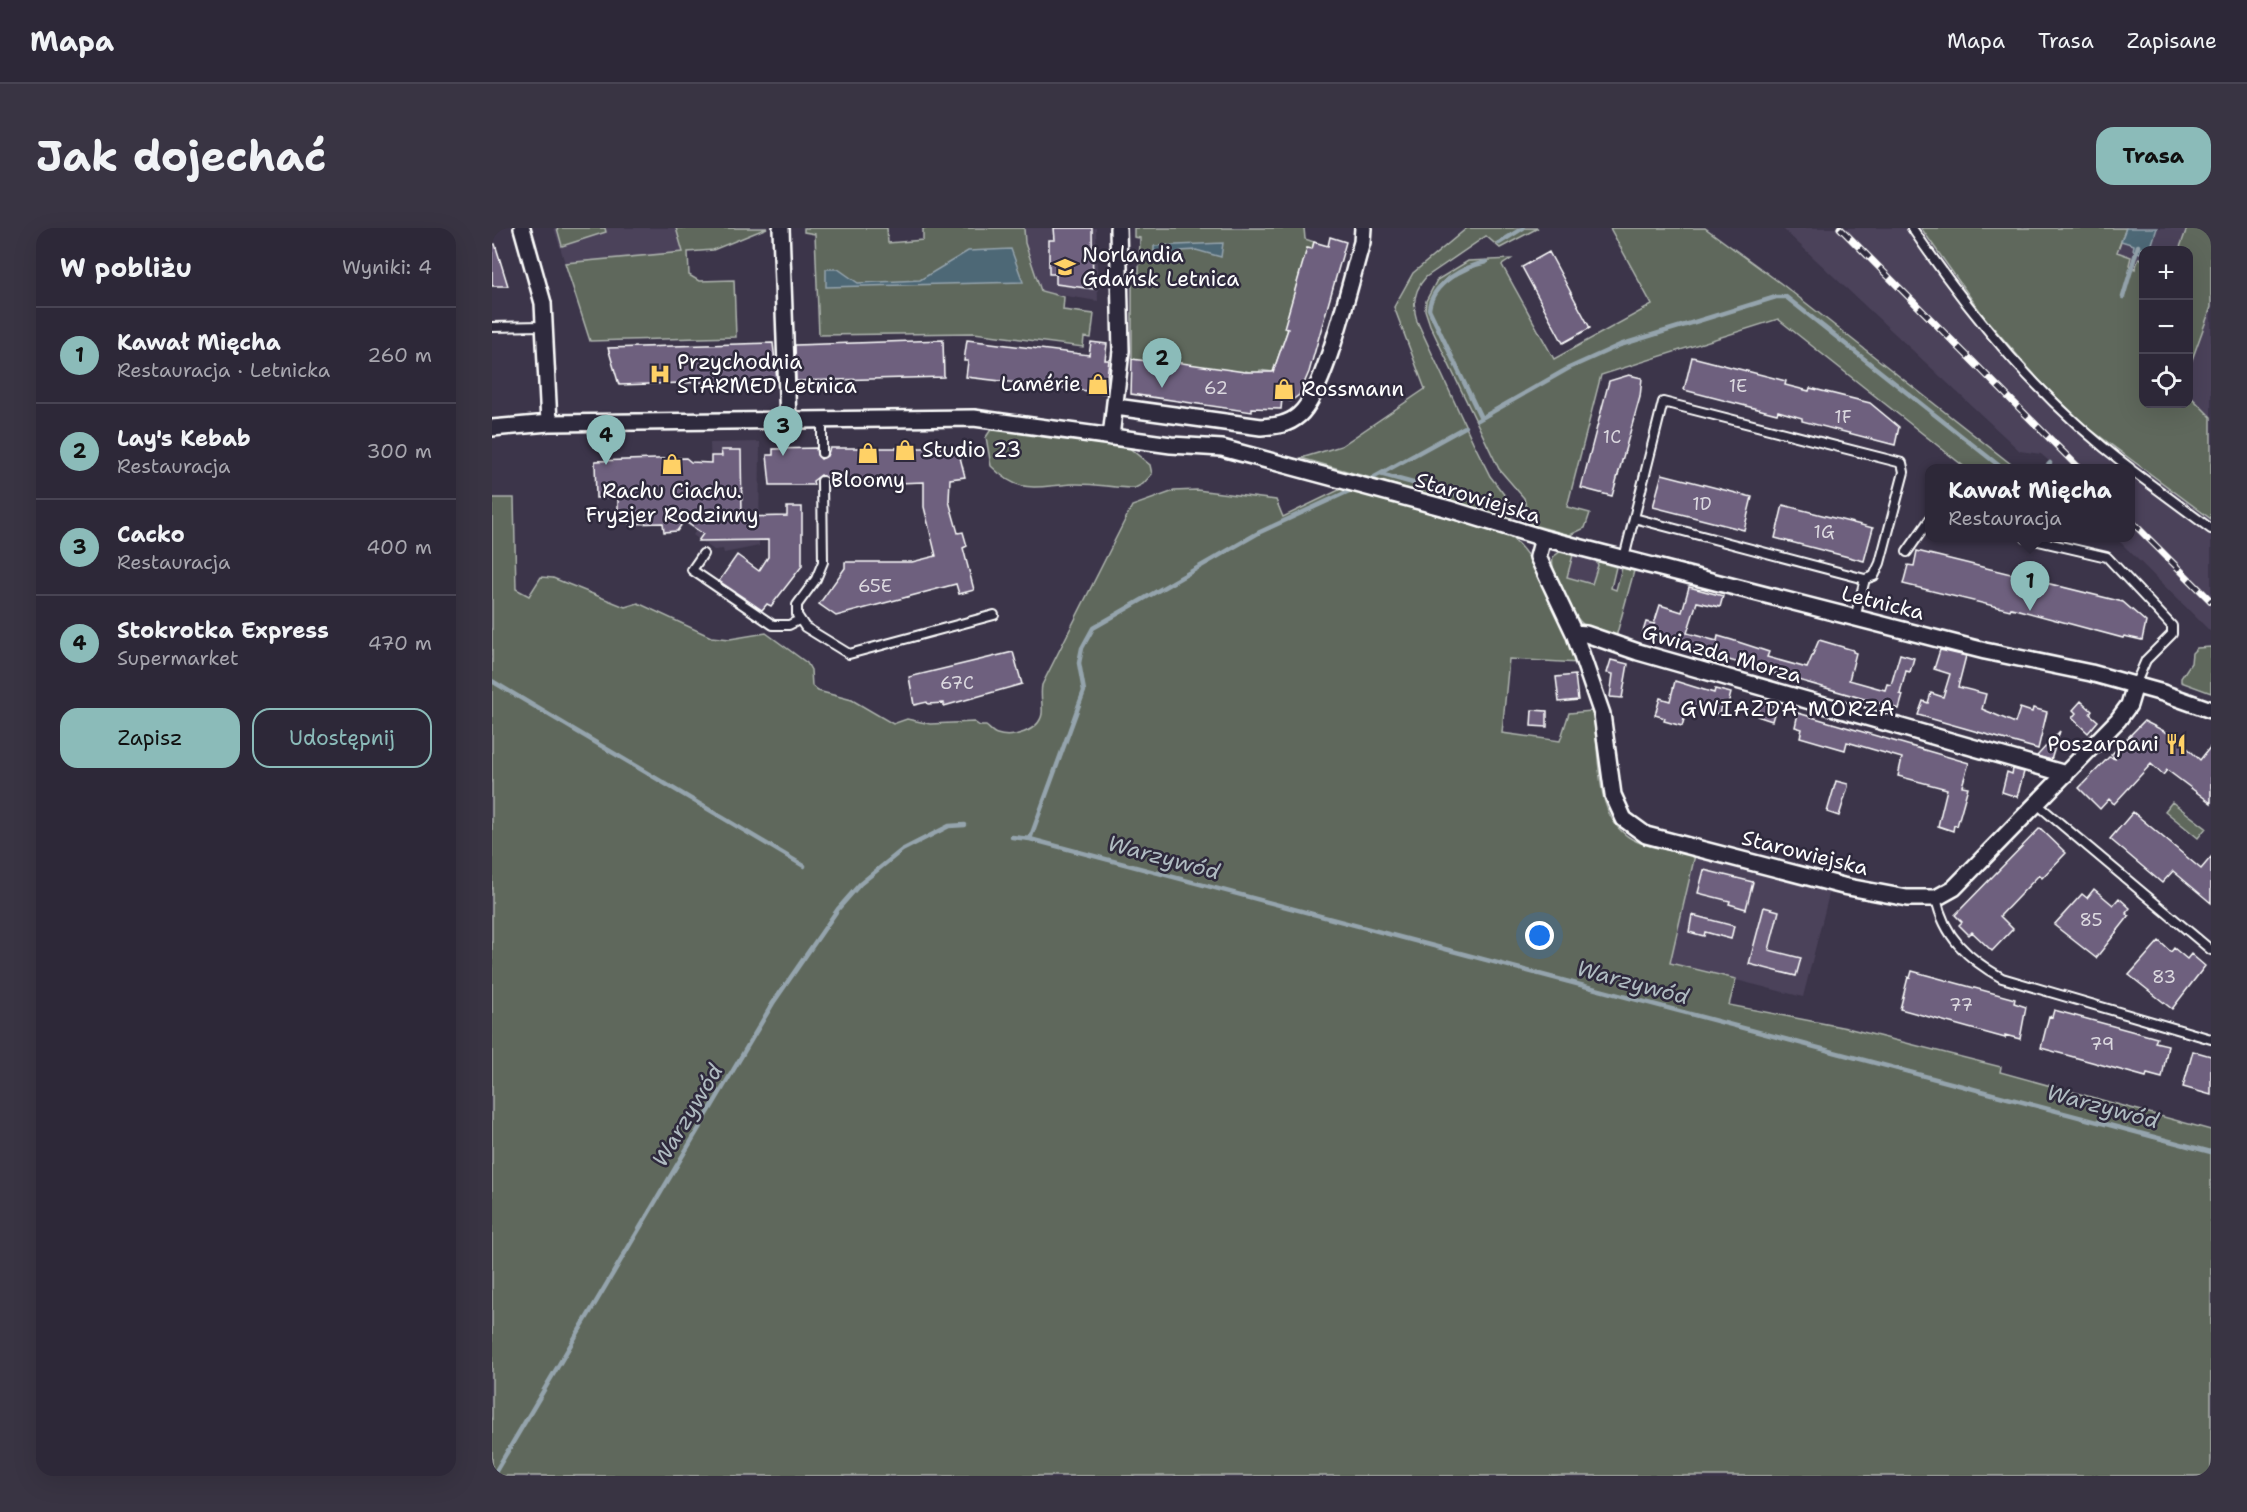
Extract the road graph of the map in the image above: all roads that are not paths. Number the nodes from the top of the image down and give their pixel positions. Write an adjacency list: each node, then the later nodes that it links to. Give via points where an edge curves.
1 (522, 228): 6 (street)
2 (781, 228): 10 (street)
3 (1118, 228): 8 (street, via 1121,351)
4 (1363, 228): 8 (street, via 1322,374 1314,397 1300,415 1282,425 1261,427)
5 (1912, 228): 15 (lane, via 1960,298 2006,352 2076,423)
6 (546, 326): 7 (lane); 11 (street)
7 (492, 327)
8 (1116, 407): 13 (street)
9 (822, 420): 10 (street, Starowiejska); 13 (street, Starowiejska, via 974,418); 14 (lane)
10 (788, 421): 11 (street, Starowiejska)
11 (549, 423): 12 (street, Starowiejska)
12 (492, 428)
13 (1111, 437): 21 (street, Starowiejska, via 1222,447)
14 (822, 453)
15 (2124, 464)
16 (2135, 473): 20 (lane)
17 (822, 481): 29 (lane, via 823,562 797,605)
18 (1634, 518): 25 (lane); 26 (lane); 26 (lane, via 1663,402 1899,461 1904,472 1882,556 1874,576)
19 (1925, 525): 23 (lane)
20 (2211, 529)
21 (1543, 537): 25 (street, Letnicka); 30 (street, Starowiejska, via 1538,557)
22 (2046, 542): 31 (lane, via 2107,557 2172,626 2172,634 2146,660)
23 (1907, 552)
24 (704, 554): 29 (lane, via 692,570 773,625 789,625)
25 (1624, 558): 28 (street, Letnicka)
26 (1865, 579): 28 (lane)
27 (994, 615): 29 (lane, via 849,654)
28 (1855, 618): 31 (street, Letnicka)
29 (799, 620)
30 (1574, 633): 33 (street, Gwiazda Morza); 35 (street, Starowiejska, via 1602,714 1613,795 1619,812 1634,828 1646,835 1843,886 1907,898)
31 (2135, 685): 32 (street, Letnicka); 33 (street, via 2129,705 2118,720)
32 (2211, 710)
33 (2066, 774): 34 (street)
34 (2037, 804): 35 (street, via 1954,888); 36 (lane)
35 (1936, 898): 37 (lane, via 1948,934 1984,969 2002,978)
36 (2211, 950)
37 (2211, 1039)

